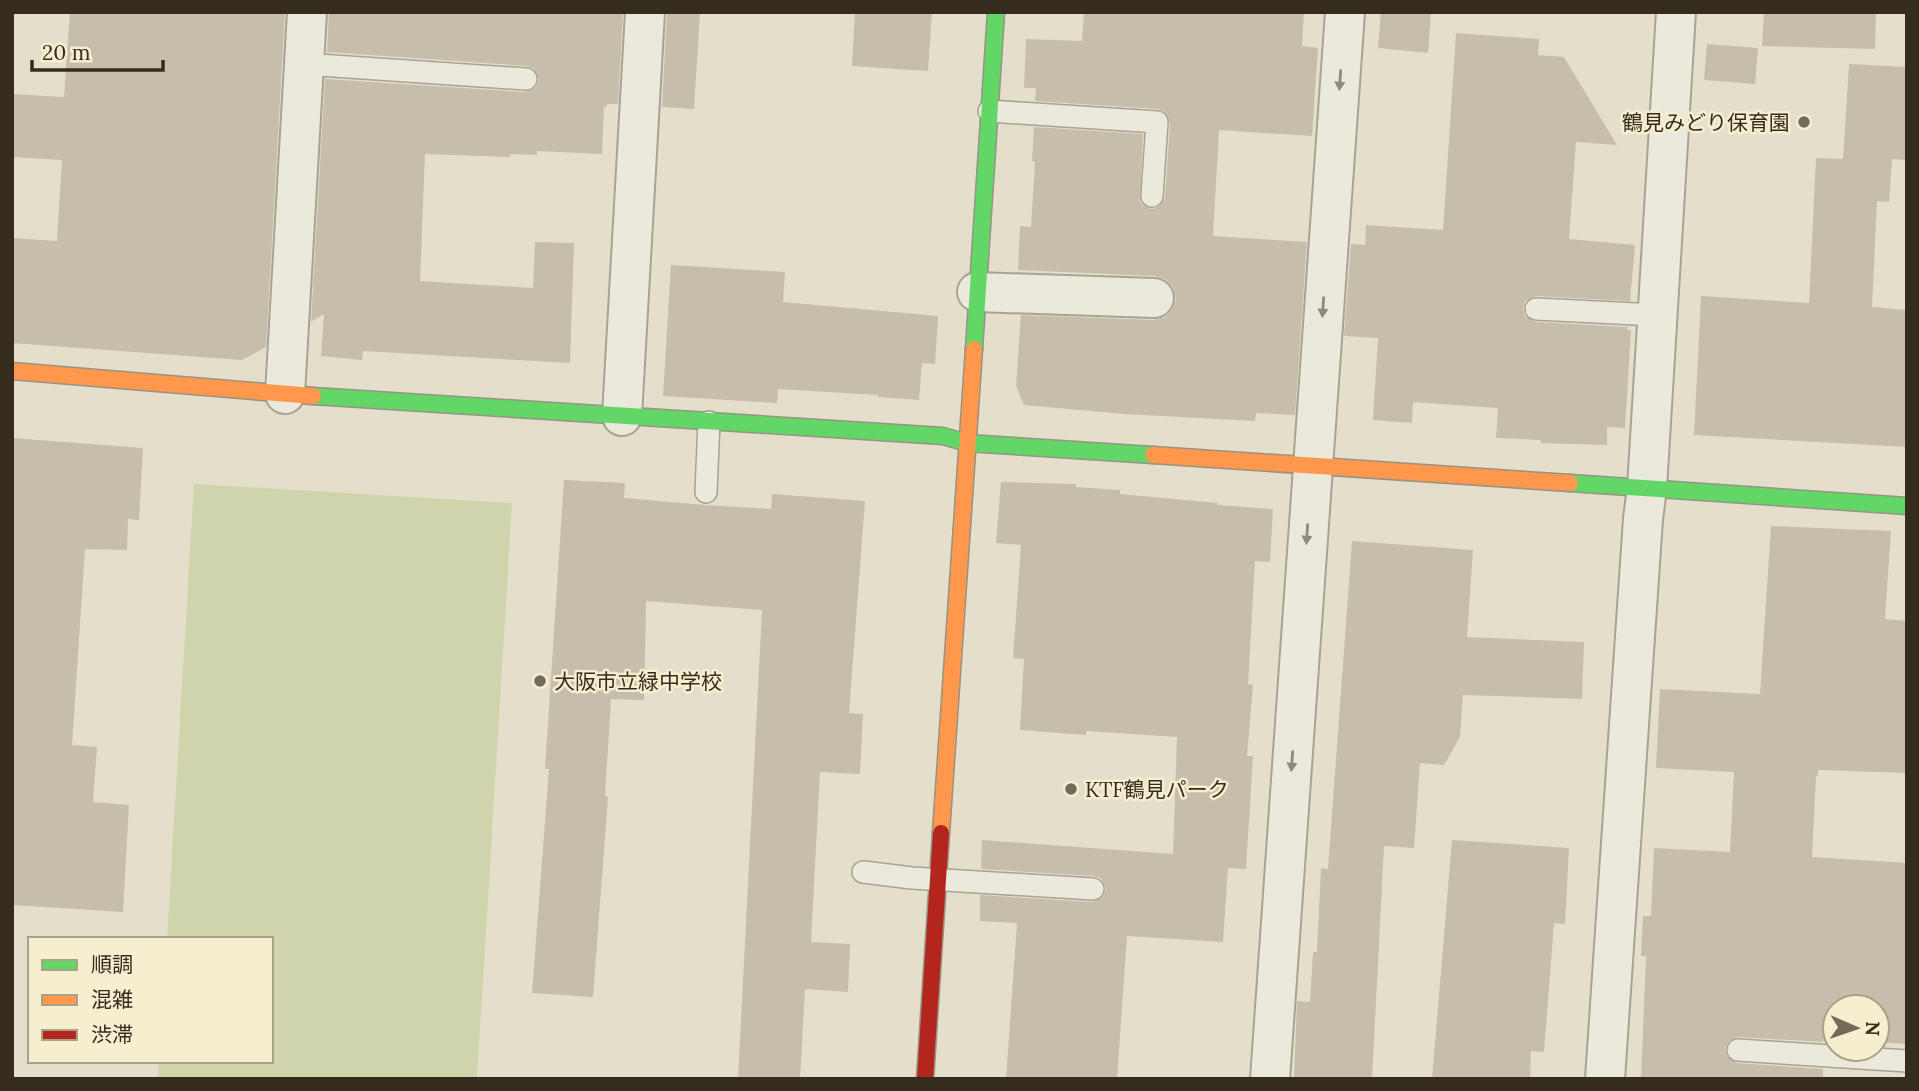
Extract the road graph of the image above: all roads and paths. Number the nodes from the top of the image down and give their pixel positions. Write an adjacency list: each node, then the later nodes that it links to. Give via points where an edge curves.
1 (307, 12): 6 (street)
2 (645, 12): 16 (street)
3 (996, 12): 8 (street)
4 (1345, 12): 19 (street, one-way to 19)
5 (1676, 12): 13 (street)
6 (304, 64): 7 (lane); 15 (street)
7 (526, 79)
8 (989, 111): 9 (lane, via 1157,122); 10 (street)
9 (1152, 196)
10 (977, 292): 11 (street); 18 (street)
11 (1154, 298)
12 (1536, 309): 13 (lane)
13 (1656, 315): 20 (street)
14 (12, 371): 15 (street)
15 (285, 394): 16 (street)
16 (622, 416): 17 (street)
17 (709, 422): 18 (street, via 943,436); 21 (lane)
18 (967, 443): 19 (street); 24 (street)
19 (1312, 467): 20 (street); 29 (street, one-way to 29)
20 (1647, 488): 22 (street); 30 (street)
21 (706, 492)
22 (1907, 506)
23 (863, 872): 24 (lane)
24 (939, 878): 25 (lane); 28 (street)
25 (1093, 889)
26 (1738, 1050): 27 (lane)
27 (1907, 1061)
28 (925, 1079)
29 (1270, 1079)
30 (1605, 1079)

